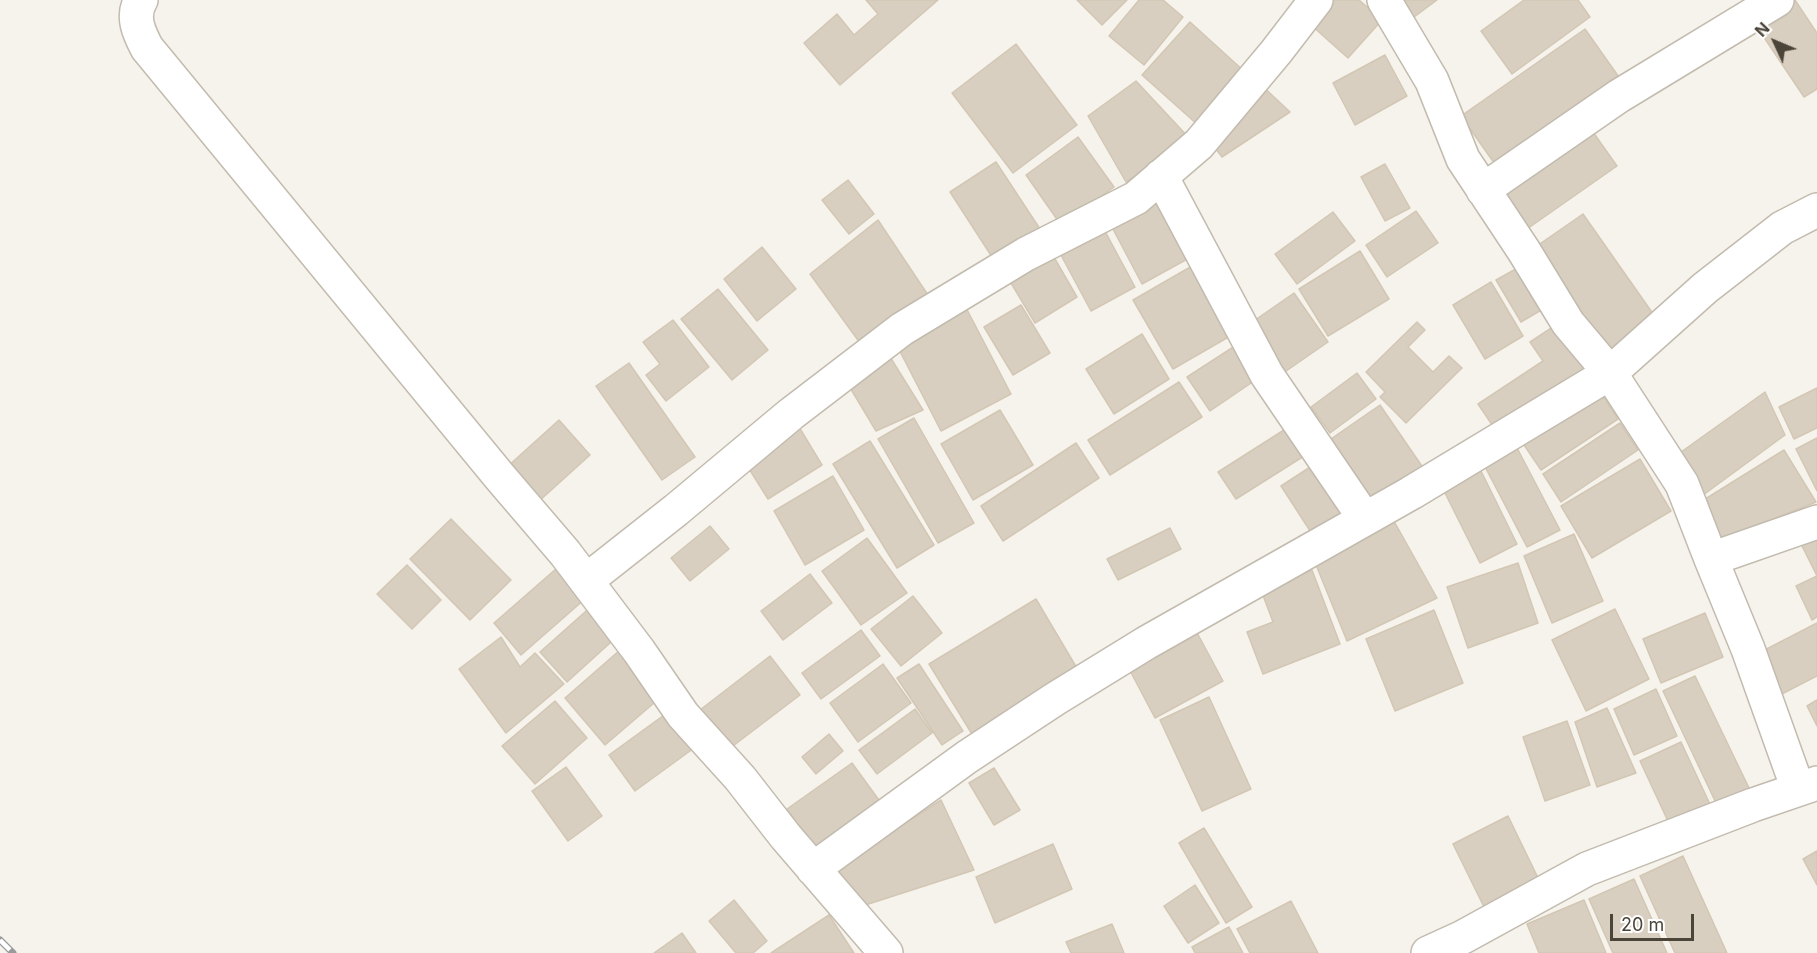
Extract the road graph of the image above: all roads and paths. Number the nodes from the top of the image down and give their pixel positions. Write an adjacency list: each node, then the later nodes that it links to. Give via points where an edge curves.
1 (141, 0): 12 (street, via 137,28 147,48)
2 (1316, 0): 5 (street, via 1199,144)
3 (1384, 0): 6 (street, via 1431,81 1463,159)
4 (1777, 0): 6 (street, via 1619,96)
5 (1161, 176): 9 (street, via 1267,375); 12 (street, via 1136,198 1026,254 902,329)
6 (1483, 190): 8 (street, via 1568,324)
7 (1817, 210): 8 (street, via 1782,228 1705,288)
8 (1610, 373): 9 (street); 11 (street, via 1682,484)
9 (1365, 519): 14 (street, via 1055,699 967,757)
10 (1817, 522): 11 (street)
11 (1711, 560): 13 (street)
12 (586, 581): 14 (street, via 683,716 740,778)
13 (1808, 786): 16 (street, via 1587,870)
14 (813, 869): 15 (street)
15 (886, 953)
16 (1428, 953)

